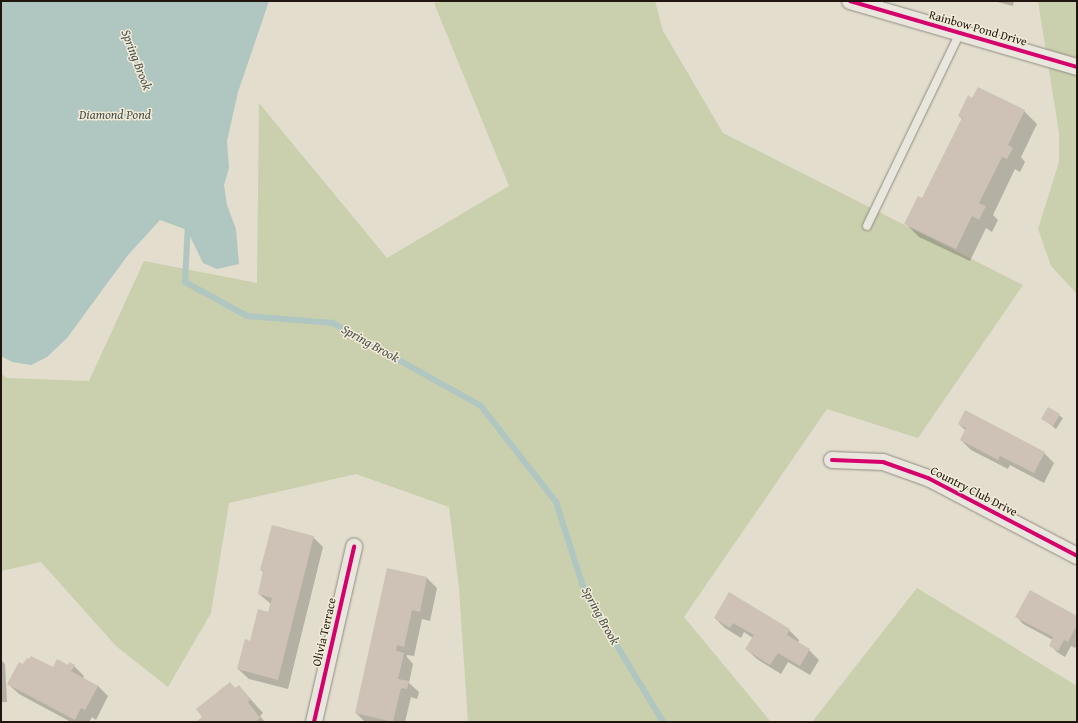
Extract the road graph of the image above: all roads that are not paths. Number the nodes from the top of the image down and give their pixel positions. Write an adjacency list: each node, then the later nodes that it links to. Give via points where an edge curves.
1 (850, 1): 2 (street, Rainbow Pond Drive)
2 (960, 33): 3 (street, Rainbow Pond Drive); 4 (lane)
3 (1077, 67)
4 (867, 226)
5 (832, 460): 7 (street, Country Club Drive, via 883,462 928,478)
6 (354, 547): 8 (street, Olivia Terrace)
7 (1077, 556)
8 (314, 722)

